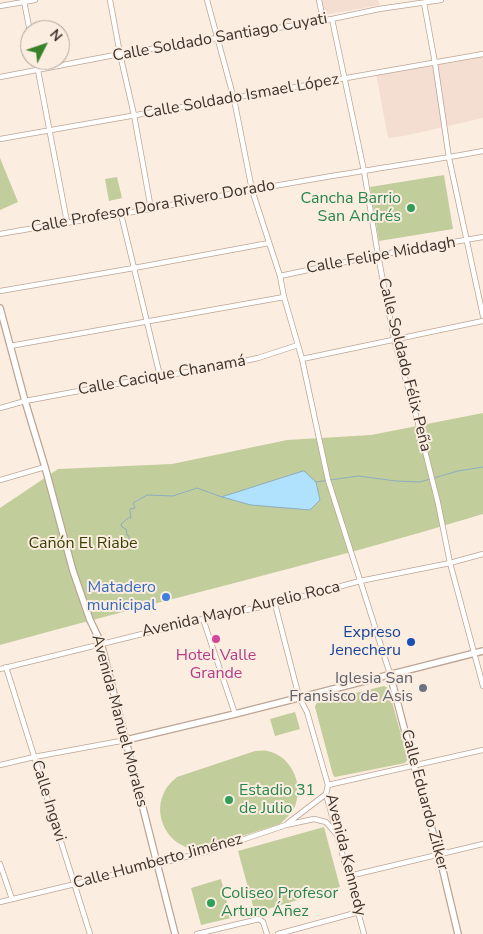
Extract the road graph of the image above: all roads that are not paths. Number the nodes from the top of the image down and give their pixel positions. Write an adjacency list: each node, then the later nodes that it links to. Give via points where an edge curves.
1 (35, 0): 6 (street)
2 (110, 0): 13 (street)
3 (207, 0): 12 (street, Calle Eduardo Zilker)
4 (319, 0): 11 (street)
5 (441, 0): 7 (street, Calle Soldado Santiago Cuyati)
6 (24, 1): 8 (street); 10 (street)
7 (424, 3): 9 (street, Calle Soldado Santiago Cuyati); 15 (street)
8 (0, 6)
9 (332, 19): 11 (street, Calle Soldado Santiago Cuyati); 19 (street, Calle Soldado Félix Peña)
10 (28, 20)
11 (323, 20): 12 (street, Calle Soldado Santiago Cuyati)
12 (218, 38): 13 (street, Calle Soldado Santiago Cuyati); 20 (street, Calle Eduardo Zilker)
13 (120, 54): 16 (street, Calle Soldado Santiago Cuyati); 21 (street)
14 (483, 54): 15 (street, Calle Soldado Ismael López)
15 (435, 63): 19 (street, Calle Soldado Ismael López); 25 (street)
16 (70, 64)
17 (38, 70): 18 (street, Calle Soldado Santiago Cuyati); 22 (street)
18 (0, 77)
19 (344, 79): 20 (street, Calle Soldado Ismael López); 26 (street, Calle Soldado Félix Peña)
20 (234, 99): 21 (street, Calle Soldado Ismael López); 27 (street, Calle Eduardo Zilker)
21 (134, 115): 22 (street, Calle Soldado Ismael López); 28 (street)
22 (50, 130): 23 (street, Calle Soldado Ismael López); 30 (street)
23 (0, 139)
24 (483, 151): 25 (street, Calle Profesor Dora Rivero Dorado)
25 (449, 158): 26 (street, Calle Profesor Dora Rivero Dorado); 33 (street)
26 (364, 170): 27 (street, Calle Profesor Dora Rivero Dorado); 35 (street, Calle Soldado Félix Peña)
27 (252, 190): 28 (street, Calle Profesor Dora Rivero Dorado); 34 (street, Calle Eduardo Zilker)
28 (151, 209): 29 (street, Calle Profesor Dora Rivero Dorado)
29 (121, 214): 30 (street, Calle Profesor Dora Rivero Dorado); 36 (street)
30 (67, 222): 31 (street, Calle Profesor Dora Rivero Dorado)
31 (0, 234)
32 (483, 237): 33 (street, Calle Felipe Middagh)
33 (467, 241): 35 (street, Calle Felipe Middagh); 41 (street)
34 (269, 243): 36 (street); 37 (street, Calle Eduardo Zilker)
35 (378, 256): 37 (street, Calle Felipe Middagh); 46 (street, Calle Soldado Félix Peña)
36 (134, 268): 38 (street); 43 (street)
37 (280, 276): 39 (street, Calle Eduardo Zilker)
38 (0, 290)
39 (284, 297): 43 (street); 47 (street, Calle Eduardo Zilker)
40 (0, 308): 44 (street, Avenida Manuel Morales)
41 (483, 316)
42 (483, 321): 46 (street)
43 (147, 322): 48 (street); 50 (street)
44 (7, 335): 45 (street); 48 (street, Avenida Manuel Morales)
45 (0, 337)
46 (394, 339): 49 (street); 56 (street, Calle Soldado Félix Peña, via 417,419)
47 (298, 344): 49 (street, Calle Eduardo Zilker); 50 (street, Calle Cacique Chanamá, via 258,358)
48 (10, 346): 51 (street, Avenida Manuel Morales)
49 (302, 359): 57 (street, Calle Eduardo Zilker, via 328,480)
50 (160, 376): 51 (street, Calle Cacique Chanamá)
51 (25, 401): 52 (street, Calle Cacique Chanamá); 53 (street, Avenida Manuel Morales)
52 (0, 408)
53 (46, 467): 54 (street); 60 (street, Avenida Manuel Morales, via 73,571)
54 (0, 480)
55 (483, 554): 56 (street, Avenida Mayor Aurelio Roca)
56 (450, 563): 57 (street, Avenida Mayor Aurelio Roca); 62 (street, Calle Soldado Félix Peña)
57 (360, 581): 58 (street, Avenida Mayor Aurelio Roca); 65 (street, Calle Eduardo Zilker)
58 (275, 604): 59 (street, Avenida Mayor Aurelio Roca); 67 (street, Avenida Kennedy)
59 (203, 619): 60 (street, Avenida Mayor Aurelio Roca); 68 (street)
60 (101, 643): 63 (street, Avenida Mayor Aurelio Roca); 69 (street, Avenida Manuel Morales)
61 (483, 651): 62 (street)
62 (474, 653): 65 (street); 66 (street, Calle Soldado Félix Peña)
63 (6, 667): 64 (street, Avenida Mayor Aurelio Roca); 71 (street, Calle Ingavi)
64 (0, 668)
65 (390, 674): 67 (street); 73 (street, Calle Eduardo Zilker)
66 (483, 686)
67 (299, 697): 68 (street); 74 (street, Avenida Kennedy, via 307,712)
68 (235, 714): 69 (street)
69 (126, 740): 71 (street); 81 (street, Avenida Manuel Morales)
70 (483, 750): 73 (street)
71 (34, 757): 72 (street); 83 (street, Calle Ingavi)
72 (0, 765)
73 (414, 766): 74 (street); 79 (street, Calle Eduardo Zilker)
74 (328, 785): 75 (street, Avenida Kennedy)
75 (326, 794): 76 (street); 77 (street, Avenida Kennedy)
76 (286, 825): 77 (street, Calle Humberto Jiménez, via 314,819 326,822); 81 (street, Calle Humberto Jiménez)
77 (338, 836): 82 (street, Avenida Kennedy)
78 (483, 844): 79 (street)
79 (439, 854): 82 (street); 93 (street, Calle Eduardo Zilker)
80 (0, 864): 84 (street)
81 (158, 864): 83 (street, Calle Humberto Jiménez); 88 (street, Avenida Manuel Morales)
82 (349, 876): 86 (street, Avenida Kennedy)
83 (74, 884): 84 (street, Calle Humberto Jiménez); 87 (street, Calle Ingavi)
84 (12, 899): 85 (street, Calle Humberto Jiménez)
85 (0, 902)
86 (359, 912): 91 (street); 92 (street, Avenida Kennedy)
87 (90, 934)
88 (175, 934)
89 (197, 934): 90 (street, via 259,918)
90 (267, 934)
91 (278, 934)
92 (364, 934)
93 (458, 934)

